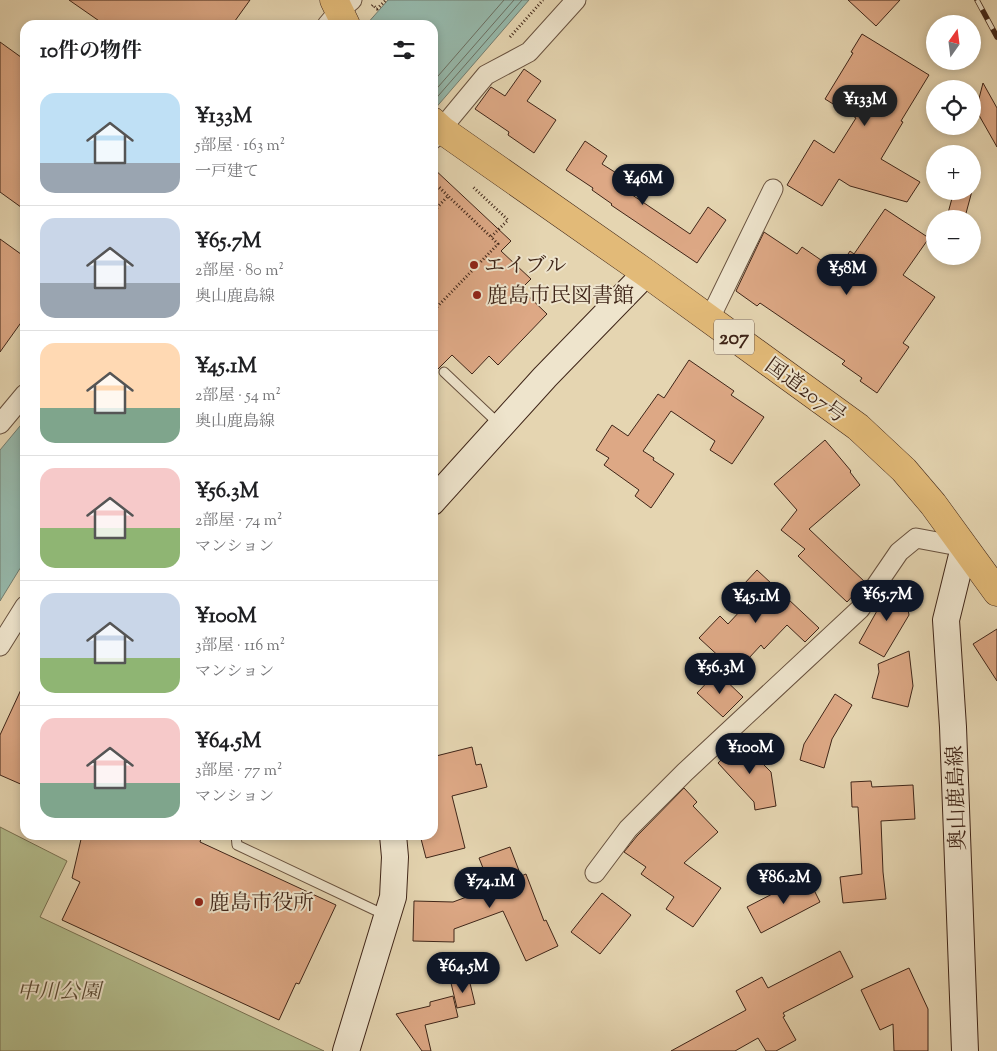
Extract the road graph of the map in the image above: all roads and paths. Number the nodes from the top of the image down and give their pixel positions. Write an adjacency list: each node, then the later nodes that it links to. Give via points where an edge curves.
1 (386, 0): 3 (path)
2 (576, 0): 4 (street, via 529,52 486,75)
3 (377, 9)
4 (438, 125)
5 (438, 130): 12 (highway, 国道207号 / 207)
6 (472, 186): 11 (path, via 508,220)
7 (438, 188): 9 (path)
8 (773, 189): 14 (street)
9 (448, 196): 10 (path); 11 (path)
10 (438, 207)
11 (491, 237): 13 (path, via 498,244)
12 (646, 274): 14 (highway, 国道207号 / 207); 18 (street)
13 (438, 306)
14 (709, 320): 20 (highway, 国道207号 / 207, via 858,427 904,470)
15 (444, 372): 18 (lane)
16 (20, 400): 17 (street)
17 (0, 424)
18 (501, 426): 19 (street)
19 (438, 495)
20 (964, 547): 21 (highway, 国道207号 / 207); 26 (street, via 916,538 899,552 860,609 628,829); 29 (street, 奥山鹿島線, via 946,620)
21 (997, 592)
22 (20, 614): 23 (street)
23 (0, 646)
24 (236, 840): 27 (lane, via 237,845)
25 (393, 840): 27 (street, via 394,897)
26 (595, 873)
27 (388, 916): 28 (street)
28 (346, 1051)
29 (965, 1051)

